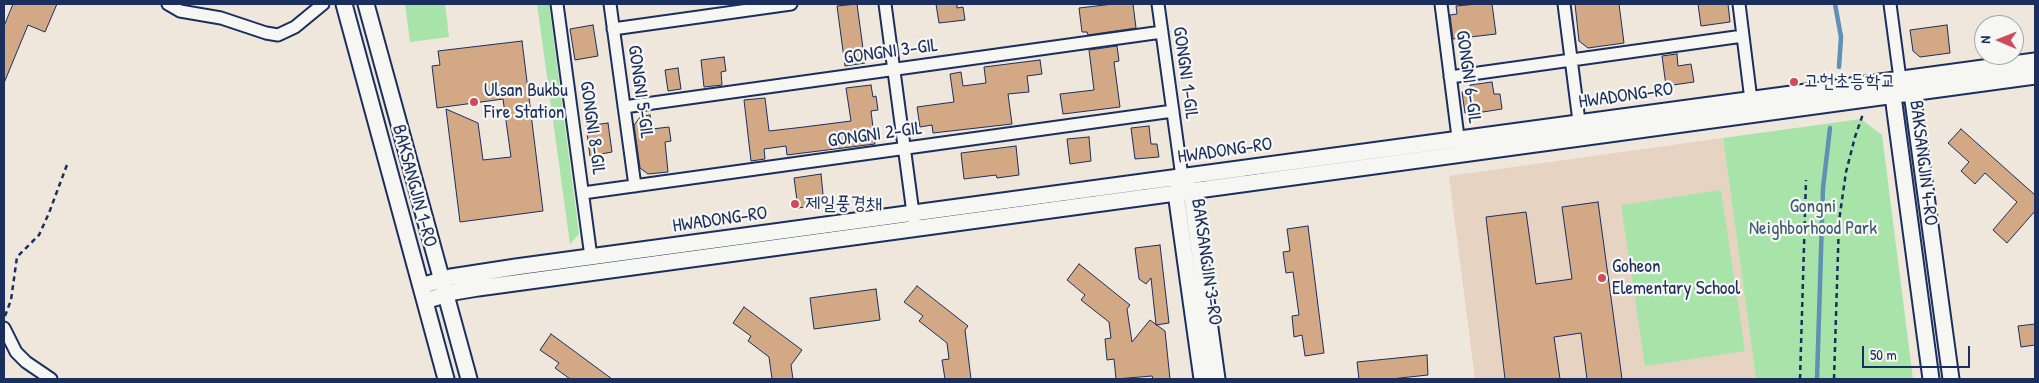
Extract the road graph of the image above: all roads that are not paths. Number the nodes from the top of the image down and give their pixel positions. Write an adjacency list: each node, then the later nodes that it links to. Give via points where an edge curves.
1 (168, 4): 2 (street, via 180,11 220,18 278,35 295,27)
2 (323, 4)
3 (344, 4): 38 (street, BAKSANGJIN 1-RO)
4 (366, 4): 37 (street, BAKSANGJIN 1-RO)
5 (557, 4): 34 (street, GONGNI 8-GIL)
6 (610, 4): 14 (street, GONGNI 5-GIL)
7 (791, 4): 14 (street)
8 (885, 4): 19 (street)
9 (1158, 4): 15 (street, GONGNI 1-GIL)
10 (1441, 4): 21 (street, GONGNI 6-GIL)
11 (1564, 4): 17 (street)
12 (1739, 4): 16 (street)
13 (1890, 4): 22 (street)
14 (613, 28): 26 (street, GONGNI 5-GIL)
15 (1162, 32): 19 (street, GONGNI 3-GIL); 27 (street, GONGNI 1-GIL)
16 (1743, 36): 17 (street); 25 (street)
17 (1571, 60): 21 (street); 28 (street)
18 (2035, 61): 22 (street, HWADONG-RO)
19 (894, 70): 26 (street, GONGNI 3-GIL); 30 (street)
20 (2035, 76): 23 (street, HWADONG-RO)
21 (1450, 77): 29 (street, GONGNI 6-GIL)
22 (1900, 79): 23 (street, BAKSANGJIN 4-RO); 24 (street, BAKSANGJIN 4-RO); 25 (street, HWADONG-RO)
23 (1912, 93): 24 (street, HWADONG-RO); 46 (street, BAKSANGJIN 4-RO)
24 (1893, 96): 28 (street, HWADONG-RO); 45 (street, BAKSANGJIN 4-RO)
25 (1751, 100): 28 (street, HWADONG-RO)
26 (624, 107): 32 (street, GONGNI 5-GIL)
27 (1173, 111): 30 (street, GONGNI 2-GIL); 31 (street, GONGNI 1-GIL)
28 (1580, 130): 29 (street, HWADONG-RO)
29 (1460, 147): 31 (street, HWADONG-RO); 33 (street, HWADONG-RO)
30 (904, 148): 32 (street, GONGNI 2-GIL); 35 (street)
31 (1182, 177): 33 (street, BAKSANGJIN 3-RO); 35 (street, HWADONG-RO)
32 (635, 186): 34 (street, GONGNI 2-GIL)
33 (1184, 192): 35 (street, HWADONG-RO); 43 (street, BAKSANGJIN 3-RO); 44 (street, BAKSANGJIN 3-RO)
34 (583, 193): 36 (street, GONGNI 8-GIL)
35 (914, 221): 36 (street, HWADONG-RO); 37 (street, HWADONG-RO, via 478,288)
36 (591, 257): 37 (street, HWADONG-RO, via 474,273)
37 (444, 287): 38 (street, HWADONG-RO); 42 (street, BAKSANGJIN 1-RO)
38 (423, 293): 41 (street, BAKSANGJIN 1-RO)
39 (4, 328): 40 (street, via 16,352)
40 (51, 379)
41 (446, 379)
42 (469, 379)
43 (1202, 379)
44 (1217, 379)
45 (1931, 379)
46 (1951, 379)

